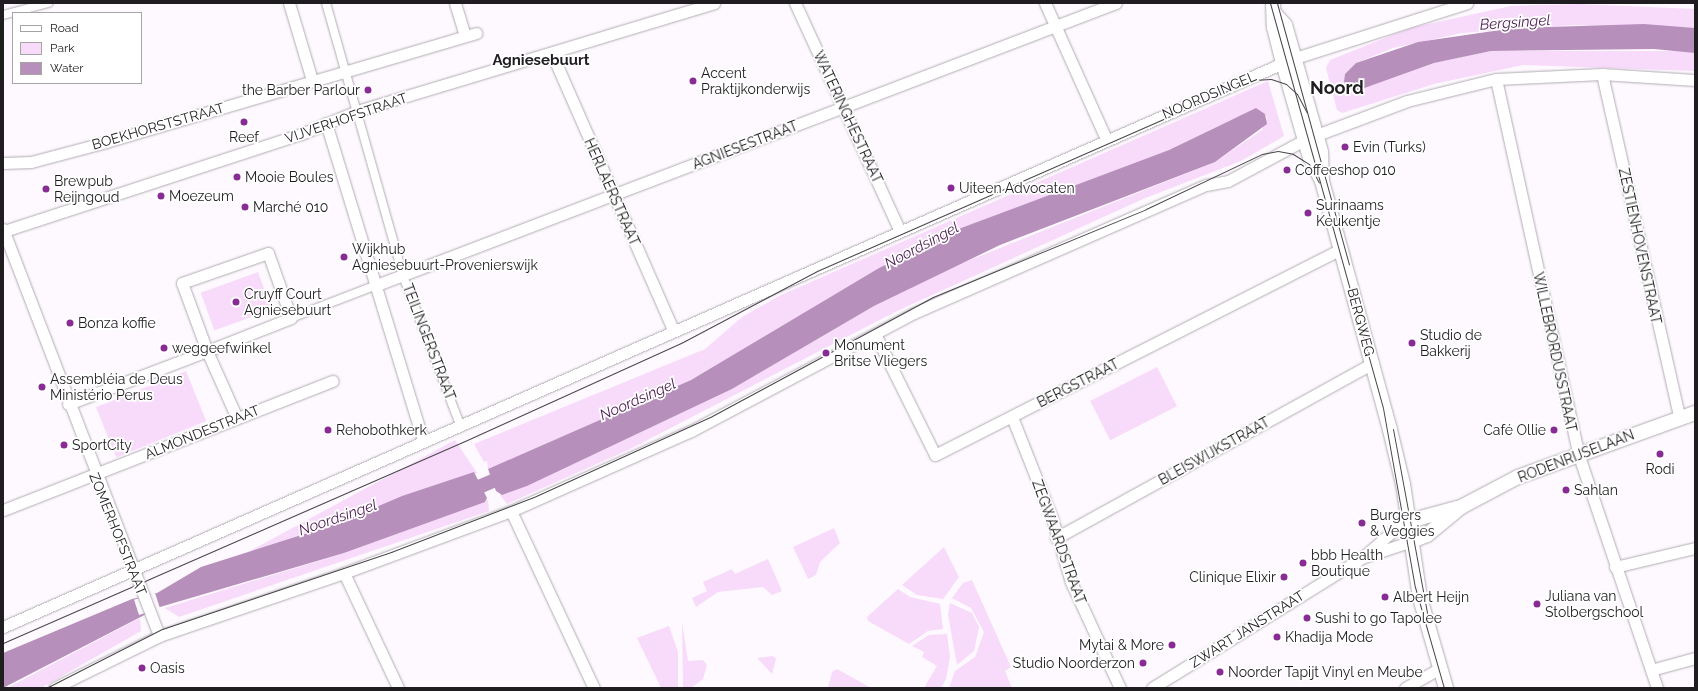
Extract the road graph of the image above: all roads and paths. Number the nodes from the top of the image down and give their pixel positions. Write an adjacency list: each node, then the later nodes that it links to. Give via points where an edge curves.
1 (48, 3): 11 (street)
2 (289, 3): 20 (street)
3 (326, 3): 17 (street, TEILINGERSTRAAT)
4 (455, 3): 14 (street)
5 (714, 3): 15 (street, VIJVERHOFSTRAAT)
6 (795, 3): 22 (street, WATERINGHESTRAAT)
7 (1045, 3): 12 (street)
8 (1116, 3): 12 (street, AGNIESESTRAAT)
9 (1467, 3): 16 (street)
10 (1274, 9): 16 (street, BERGWEG, via 1274,27)
11 (14, 12)
12 (1055, 26): 22 (street, AGNIESESTRAAT); 26 (street)
13 (476, 33): 14 (street, BOEKHORSTSTRAAT)
14 (465, 36): 17 (street, BOEKHORSTSTRAAT)
15 (552, 54): 23 (street, VIJVERHOFSTRAAT); 28 (street, HERLAERSTRAAT)
16 (1289, 60): 25 (street, BERGWEG); 26 (street, NOORDSINGEL)
17 (346, 72): 20 (street, BOEKHORSTSTRAAT); 23 (street, TEILINGERSTRAAT)
18 (1602, 74): 19 (street); 21 (street); 43 (street, ZESTIENHOVENSTRAAT)
19 (1496, 79): 25 (street, via 1407,101); 47 (street, WILLEBRORDUSSTRAAT)
20 (312, 80): 27 (street, BOEKHORSTSTRAAT, via 106,142 31,162)
21 (1695, 80)
22 (844, 108): 28 (street, AGNIESESTRAAT); 30 (street, WATERINGHESTRAAT)
23 (357, 111): 24 (street, VIJVERHOFSTRAAT); 32 (street, TEILINGERSTRAAT)
24 (326, 123): 29 (street, VIJVERHOFSTRAAT); 33 (street)
25 (1310, 138): 31 (street, BERGWEG); 36 (street, via 1228,181 1206,185 914,312)
26 (1106, 139): 30 (street, NOORDSINGEL)
27 (3, 163)
28 (612, 195): 32 (street, AGNIESESTRAAT); 35 (street, HERLAERSTRAAT)
29 (3, 231): 40 (street, ZOMERHOFSTRAAT)
30 (900, 231): 35 (street, NOORDSINGEL)
31 (1341, 249): 38 (street, BERGWEG); 42 (street, BERGSTRAAT)
32 (403, 276): 33 (street, AGNIESESTRAAT); 45 (street, TEILINGERSTRAAT)
33 (374, 286): 34 (street); 46 (street)
34 (291, 318): 37 (street); 37 (street, via 268,253 182,284)
35 (673, 330): 45 (street, NOORDSINGEL)
36 (875, 334): 42 (street, BERGSTRAAT, via 935,455); 51 (street, via 691,431)
37 (207, 351): 40 (street); 44 (street)
38 (1373, 363): 52 (street, BERGWEG, via 1396,464); 53 (street, BLEISWIJKSTRAAT)
39 (333, 381): 44 (street, ALMONDESTRAAT)
40 (68, 404): 48 (street, ZOMERHOFSTRAAT)
41 (1695, 413): 43 (street, RODENRIJSELAAN)
42 (1012, 417): 53 (street, ZEGWAARDSTRAAT, via 1052,518)
43 (1679, 417): 47 (street, RODENRIJSELAAN)
44 (237, 418): 48 (street, ALMONDESTRAAT)
45 (461, 427): 46 (street, NOORDSINGEL)
46 (423, 441): 58 (street, NOORDSINGEL)
47 (1578, 453): 49 (street, RODENRIJSELAAN, via 1518,477); 57 (street, WILLEBRORDUSSTRAAT)
48 (94, 475): 50 (street, ALMONDESTRAAT); 58 (street, ZOMERHOFSTRAAT)
49 (1461, 507): 52 (street, RODENRIJSELAAN); 54 (street, RODENRIJSELAAN, via 1427,535)
50 (3, 510)
51 (511, 511): 59 (street); 67 (street)
52 (1405, 522): 54 (street, BERGWEG); 56 (street, ZWART JANSTRAAT)
53 (1056, 538): 68 (street, ZEGWAARDSTRAAT, via 1071,582)
54 (1408, 543): 56 (street, ZWART JANSTRAAT); 63 (street, BERGWEG, via 1420,598)
55 (1695, 548): 57 (street)
56 (1363, 557): 69 (street, ZWART JANSTRAAT)
57 (1615, 567): 64 (street, WILLEBRORDUSSTRAAT)
58 (131, 570): 60 (street, NOORDSINGEL); 61 (street, ZOMERHOFSTRAAT)
59 (344, 573): 61 (street); 66 (street)
60 (3, 627)
61 (159, 636): 65 (street)
62 (1695, 658): 64 (street)
63 (1440, 668): 70 (street); 71 (street, BERGWEG)
64 (1651, 670): 72 (street, WILLEBRORDUSSTRAAT)
65 (54, 688)
66 (398, 688)
67 (594, 688)
68 (1120, 688)
69 (1152, 688)
70 (1405, 688)
71 (1446, 688)
72 (1657, 688)

